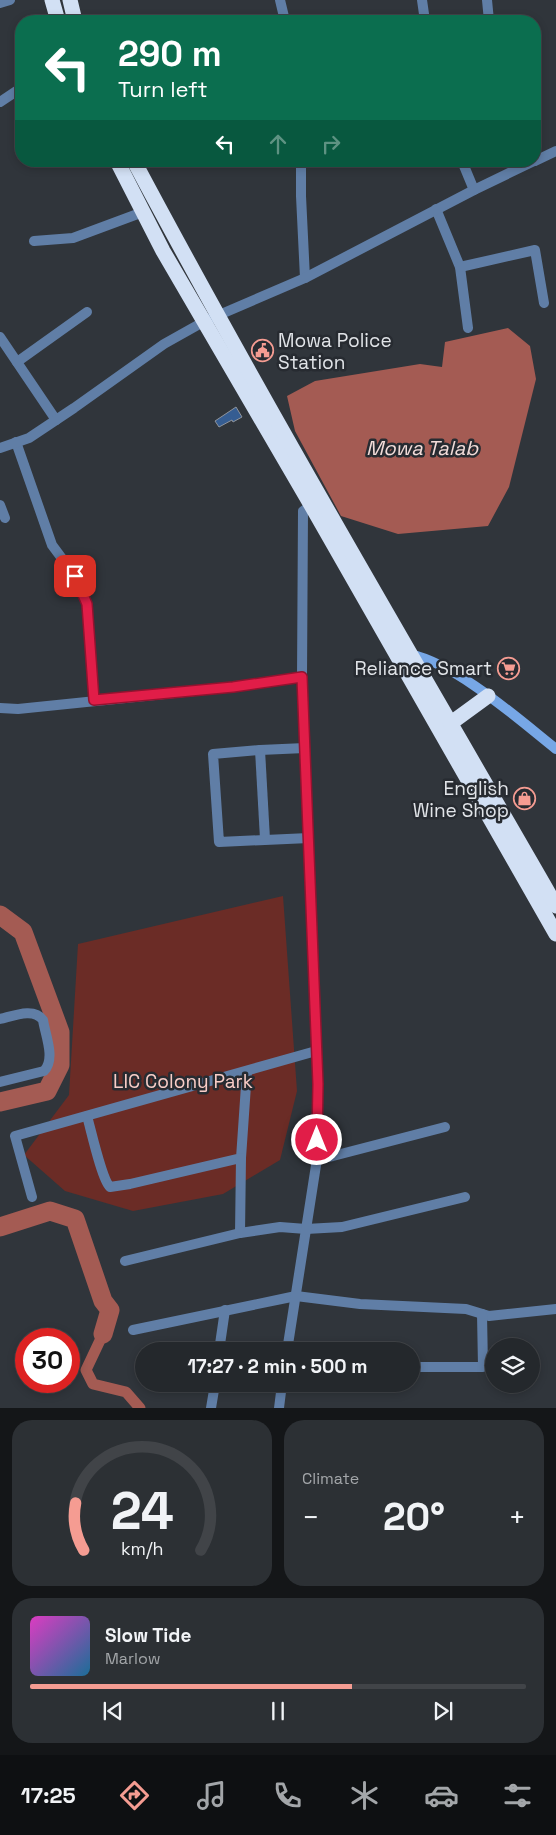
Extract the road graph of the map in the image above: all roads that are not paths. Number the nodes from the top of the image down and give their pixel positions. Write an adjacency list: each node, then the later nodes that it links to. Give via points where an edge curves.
1 (10, 0): 7 (street)
2 (52, 0): 8 (highway)
3 (70, 0): 9 (highway)
4 (280, 0): 10 (street)
5 (422, 0): 11 (street)
6 (487, 0): 12 (street)
7 (0, 3)
8 (56, 15)
9 (74, 15)
10 (284, 15)
11 (424, 15)
12 (488, 15)
13 (15, 92): 14 (street)
14 (0, 102)
15 (556, 151): 16 (street)
16 (541, 158)
17 (120, 167): 24 (highway)
18 (137, 167): 30 (highway)
19 (301, 167): 27 (street)
20 (464, 167): 22 (street)
21 (521, 167): 22 (street)
22 (474, 190): 23 (street)
23 (436, 209): 26 (street); 27 (street)
24 (144, 212): 25 (street, via 73,238); 30 (highway, via 163,251)
25 (34, 241)
26 (460, 267): 28 (street, via 535,250); 31 (street)
27 (305, 278): 30 (street)
28 (544, 302)
29 (88, 312): 33 (street)
30 (211, 318): 34 (street, via 164,344); 37 (highway)
31 (468, 328)
32 (0, 337): 33 (street)
33 (17, 362): 34 (street)
34 (56, 420): 35 (street, via 29,438)
35 (16, 442): 36 (street); 43 (street, via 52,545 75,576 87,604)
36 (0, 448)
37 (316, 502): 40 (highway); 41 (street, via 303,511); 52 (highway)
38 (0, 505): 39 (street)
39 (5, 518)
40 (410, 654): 42 (street, via 427,658); 45 (highway)
41 (302, 677): 43 (street); 46 (street)
42 (488, 696): 45 (highway); 47 (street)
43 (94, 700): 44 (street)
44 (0, 708)
45 (451, 723): 51 (highway)
46 (305, 748): 48 (street); 49 (street)
47 (556, 749)
48 (260, 750): 50 (street); 50 (street, via 213,754 219,842)
49 (309, 838): 50 (street); 54 (street)
50 (265, 839)
51 (556, 906)
52 (556, 934)
53 (0, 1019): 56 (street, via 33,1013 39,1015 43,1020 50,1058 44,1071)
54 (316, 1051): 55 (street); 60 (street)
55 (247, 1072): 57 (street); 59 (street)
56 (0, 1082)
57 (87, 1116): 59 (street, via 103,1175 110,1187); 61 (street, via 15,1136)
58 (445, 1127): 60 (street)
59 (241, 1158): 64 (street)
60 (317, 1159): 63 (street)
61 (32, 1197)
62 (465, 1197): 63 (street, via 342,1227)
63 (306, 1229): 64 (street, via 280,1227); 66 (street)
64 (240, 1233): 65 (street)
65 (125, 1261)
66 (296, 1296): 68 (street); 69 (street, via 360,1304 466,1309); 72 (street)
67 (556, 1309): 69 (street)
68 (225, 1310): 70 (street); 71 (street)
69 (482, 1314): 73 (street, via 483,1367)
70 (133, 1330)
71 (220, 1342)
72 (288, 1342)
73 (420, 1367)
74 (213, 1392): 76 (street)
75 (281, 1392): 77 (street)
76 (211, 1408)
77 (279, 1408)

